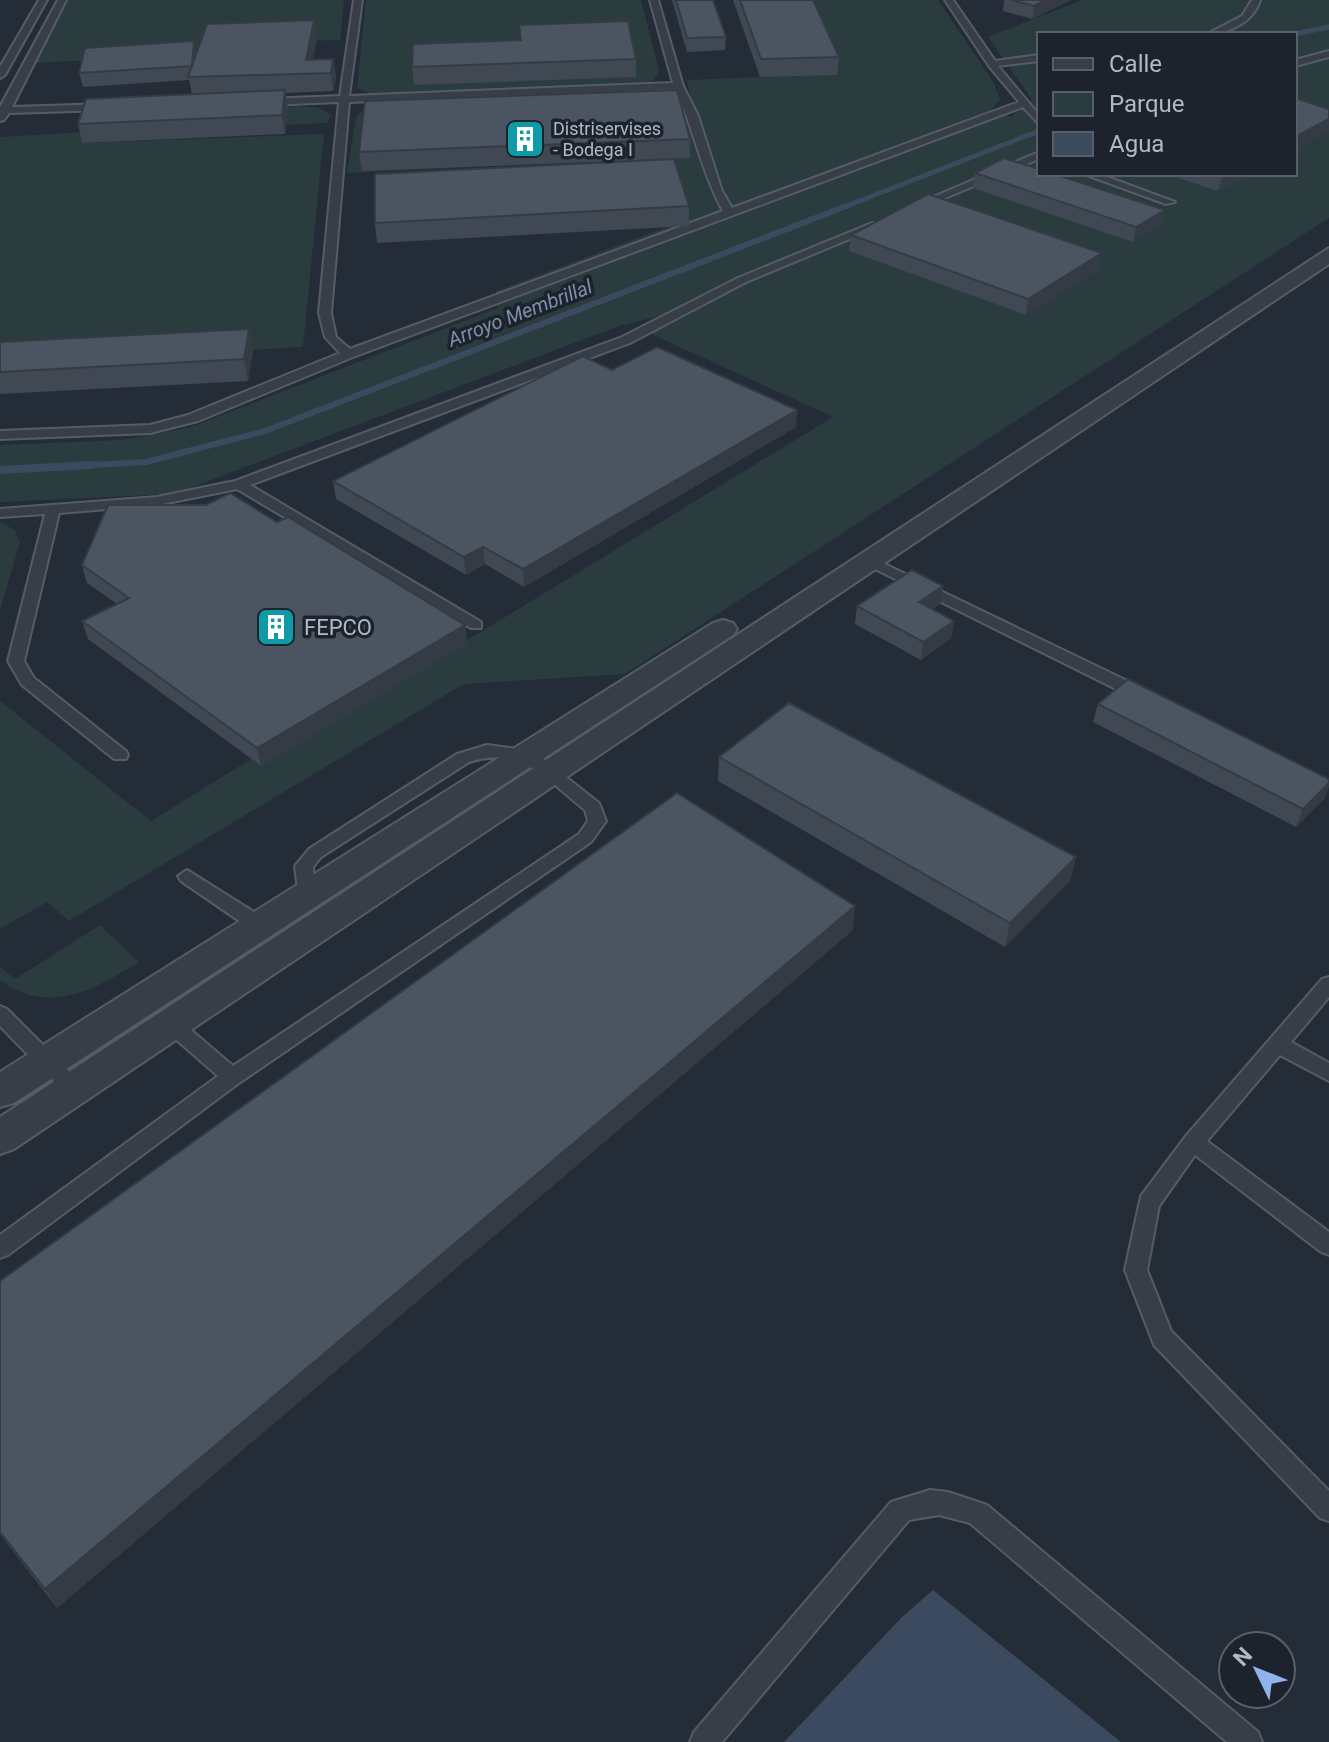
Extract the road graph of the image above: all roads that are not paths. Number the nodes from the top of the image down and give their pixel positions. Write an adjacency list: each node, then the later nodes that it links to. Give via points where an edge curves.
1 (43, 0): 12 (lane)
2 (62, 0): 18 (lane)
3 (358, 0): 14 (lane)
4 (654, 0): 13 (lane)
5 (949, 0): 11 (lane)
6 (1256, 0): 7 (lane, via 1245,18)
7 (1215, 32)
8 (1329, 54): 10 (lane)
9 (1037, 58): 11 (lane)
10 (1297, 62)
11 (992, 64): 17 (lane)
12 (0, 75)
13 (678, 86): 14 (lane); 25 (lane)
14 (344, 100): 15 (lane); 30 (lane, via 325,330)
15 (252, 103)
16 (114, 106): 18 (lane)
17 (1028, 108): 19 (lane); 25 (lane)
18 (3, 110): 20 (lane)
19 (1037, 119)
20 (0, 121)
21 (1037, 156): 24 (lane)
22 (1095, 176): 23 (lane)
23 (1170, 202)
24 (905, 211)
25 (729, 212): 30 (lane)
26 (879, 223): 32 (lane, via 742,280 626,340)
27 (1329, 231): 29 (street)
28 (1329, 254): 29 (street)
29 (1182, 340): 35 (street); 39 (street)
30 (349, 354): 31 (lane, via 169,425)
31 (0, 435)
32 (239, 484): 33 (lane, via 196,495); 36 (lane)
33 (53, 510): 34 (lane); 38 (lane, via 16,661 28,681)
34 (0, 513)
35 (868, 560): 37 (lane); 39 (street)
36 (476, 625)
37 (1163, 706)
38 (120, 755)
39 (538, 764): 41 (street); 44 (street); 48 (lane, via 593,807 597,821 585,838)
40 (187, 876): 41 (lane)
41 (258, 924): 46 (street)
42 (1329, 984): 45 (lane)
43 (0, 1014): 46 (lane)
44 (171, 1024): 48 (lane); 49 (street)
45 (1277, 1044): 47 (lane); 52 (lane)
46 (47, 1061): 49 (lane); 50 (street)
47 (1329, 1073)
48 (232, 1077): 54 (lane)
49 (74, 1089): 51 (street)
50 (0, 1092)
51 (0, 1138)
52 (1193, 1142): 53 (lane); 55 (lane, via 1149,1203 1136,1270 1162,1338)
53 (1329, 1245)
54 (0, 1248)
55 (1329, 1509)
56 (704, 1742): 57 (lane, via 900,1511 924,1500 978,1514)
57 (1248, 1742)

